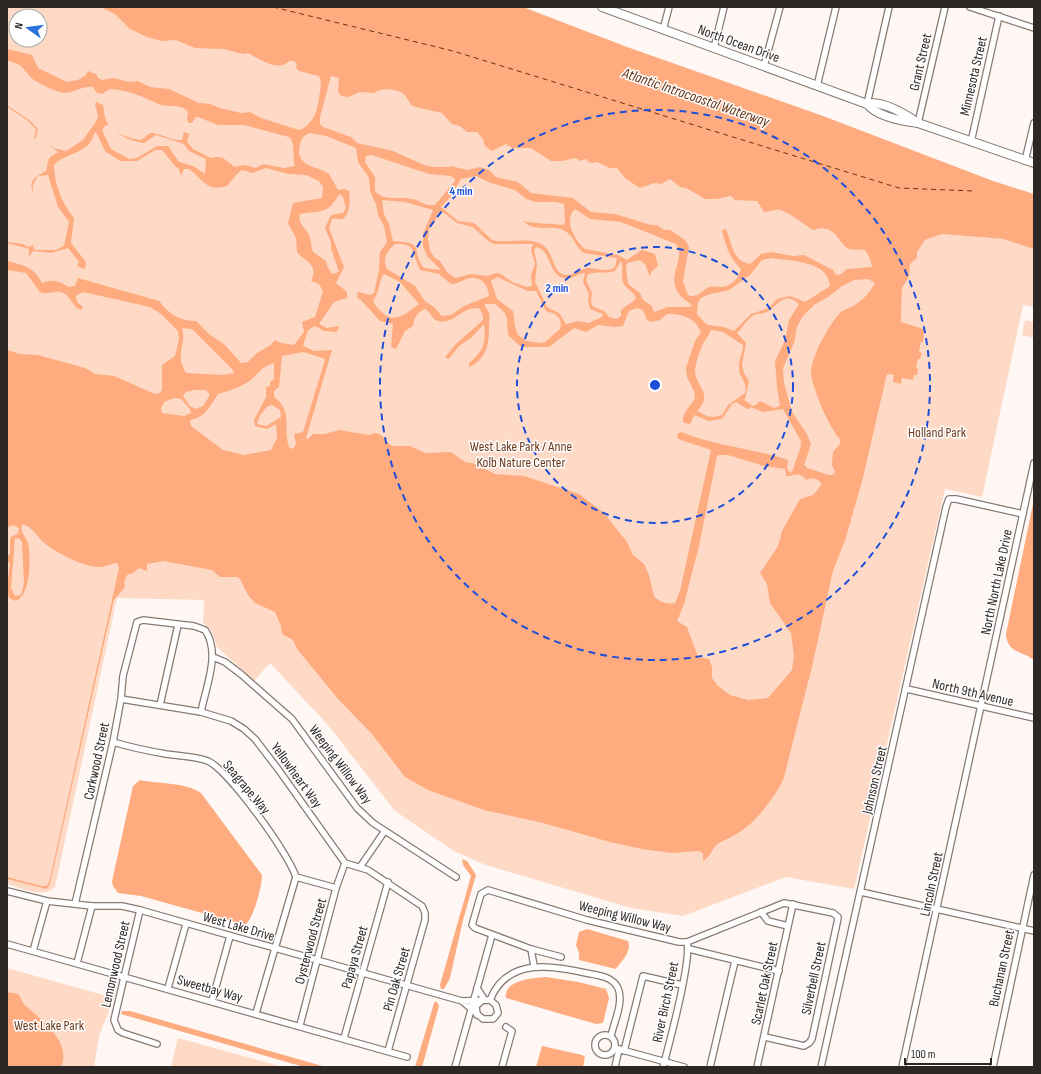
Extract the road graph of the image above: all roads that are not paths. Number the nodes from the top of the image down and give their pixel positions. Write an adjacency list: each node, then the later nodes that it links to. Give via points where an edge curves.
1 (602, 7): 9 (main road, North Ocean Drive)
2 (669, 7): 12 (street)
3 (724, 7): 13 (street)
4 (780, 7): 14 (street)
5 (836, 7): 15 (street)
6 (890, 7): 16 (street)
7 (946, 7): 17 (street, Grant Street)
8 (970, 7): 10 (street)
9 (612, 9): 12 (main road, North Ocean Drive)
10 (999, 16): 11 (street); 19 (street, Minnesota Street)
11 (1034, 28)
12 (663, 30): 13 (main road, North Ocean Drive)
13 (714, 48): 14 (main road, North Ocean Drive)
14 (764, 66): 15 (main road, North Ocean Drive)
15 (817, 86): 16 (main road, North Ocean Drive)
16 (867, 104): 17 (main road, North Ocean Drive, via 871,110 902,121)
17 (918, 123): 19 (main road, North Ocean Drive)
18 (1034, 123): 20 (street)
19 (971, 142): 20 (main road, North Ocean Drive)
20 (1024, 161): 21 (main road, North Ocean Drive)
21 (1034, 162)
22 (1034, 463): 23 (street, North North Lake Drive)
23 (1023, 514): 26 (street, Johnson Street, via 949,499); 29 (street, North North Lake Drive)
24 (178, 624): 25 (street, via 205,630 213,646); 27 (street, Corkwood Street, via 143,620 137,622 123,676); 28 (street)
25 (213, 657): 30 (street); 33 (street, Weeping Willow Way, via 225,662 242,675 292,719 357,808)
26 (907, 689): 29 (street, North 9th Avenue); 42 (street, Johnson Street)
27 (121, 699): 28 (street, Yellowheart Way); 32 (street, Corkwood Street)
28 (160, 705): 30 (street, Yellowheart Way)
29 (981, 706): 31 (street, North 9th Avenue); 47 (street, Lincoln Street)
30 (201, 712): 34 (street, Yellowheart Way, via 230,721 255,738)
31 (1034, 718)
32 (112, 742): 37 (street, Seagrape Way, via 209,762 223,773 244,798 287,858); 44 (street, Corkwood Street)
33 (384, 832): 35 (street); 38 (street, Weeping Willow Way)
34 (345, 863): 35 (street); 40 (street, Oysterwood Street)
35 (360, 867): 39 (street)
36 (1034, 875): 53 (street, Buchanan Street)
37 (296, 876): 40 (street); 59 (street)
38 (456, 877)
39 (388, 882): 69 (street, Papaya Street); 72 (street, Pin Oak Street, via 422,906 425,913)
40 (336, 888): 64 (street, Oysterwood Street)
41 (7, 891): 43 (street, West Lake Drive)
42 (861, 892): 47 (street); 100 (street, Johnson Street)
43 (47, 901): 44 (street, West Lake Drive); 62 (street)
44 (75, 904): 46 (street, West Lake Drive)
45 (793, 904): 49 (street, Weeping Willow Way, via 784,903); 50 (street, Weeping Willow Way); 52 (street, Scarlet Oak Street)
46 (92, 906): 48 (street, West Lake Drive, via 122,906); 66 (street)
47 (938, 909): 53 (street); 101 (street, Lincoln Street)
48 (140, 910): 51 (street, West Lake Drive); 70 (street, Lemonwood Street)
49 (761, 912): 52 (street, via 768,921); 57 (street, Weeping Willow Way)
50 (838, 917): 87 (street, Silverbell Street, via 812,1039 804,1046)
51 (186, 924): 56 (street, West Lake Drive); 73 (street)
52 (788, 926): 68 (street, Scarlet Oak Street)
53 (1022, 929): 54 (street); 102 (street, Buchanan Street)
54 (1034, 931)
55 (492, 935): 57 (street, Weeping Willow Way, via 472,925 481,894 488,890 587,920); 60 (street); 74 (street)
56 (230, 936): 59 (street, West Lake Drive); 78 (street)
57 (687, 942): 61 (street, River Birch Street)
58 (7, 944): 62 (street, Sweetbay Way)
59 (274, 949): 64 (street, West Lake Drive); 81 (street)
60 (531, 949): 63 (street); 67 (street)
61 (689, 949): 65 (street); 71 (street, River Birch Street)
62 (33, 951): 66 (street, Sweetbay Way)
63 (562, 957)
64 (318, 961): 69 (street, West Lake Drive); 84 (street, Oysterwood Street)
65 (735, 961): 68 (street); 98 (street)
66 (77, 963): 70 (street, Sweetbay Way)
67 (534, 966): 77 (street, via 499,982); 86 (street, via 569,969 613,981 620,1000)
68 (778, 971): 87 (street, Scarlet Oak Street)
69 (362, 973): 72 (street, West Lake Drive); 88 (street, Papaya Street)
70 (124, 976): 73 (street, Sweetbay Way); 89 (street, Lemonwood Street, via 114,1020 118,1030 123,1034)
71 (682, 985): 90 (street, via 643,976); 93 (street, River Birch Street)
72 (407, 986): 79 (street, West Lake Drive); 91 (street, Pin Oak Street)
73 (168, 988): 78 (street, Sweetbay Way)
74 (476, 988): 75 (street); 76 (street)
75 (484, 999): 76 (street, West Lake Drive); 77 (street, West Lake Drive); 82 (street, via 476,1006)
76 (473, 1000): 79 (street, West Lake Drive); 80 (street)
77 (490, 1000): 82 (street, via 496,1005 498,1013 489,1020)
78 (212, 1001): 81 (street, Sweetbay Way)
79 (462, 1002): 80 (street, West Lake Drive)
80 (470, 1009): 82 (street, West Lake Drive); 83 (street)
81 (256, 1013): 84 (street, Sweetbay Way)
82 (479, 1016): 83 (street)
83 (466, 1024): 94 (street)
84 (300, 1025): 88 (street, Sweetbay Way)
85 (506, 1027): 95 (street, via 512,1031)
86 (611, 1036): 90 (street); 90 (street, via 599,1036 595,1042 596,1050 606,1055)
87 (765, 1037): 99 (street, Scarlet Oak Street)
88 (344, 1038): 91 (street, Sweetbay Way)
89 (157, 1044)
90 (620, 1049): 93 (street); 96 (street)
91 (388, 1051): 92 (street, Sweetbay Way)
92 (407, 1057)
93 (664, 1064): 97 (street)
94 (455, 1067)
95 (502, 1067)
96 (615, 1067)
97 (684, 1067)
98 (710, 1067)
99 (757, 1067)
100 (822, 1067)
101 (902, 1067)
102 (993, 1067)

